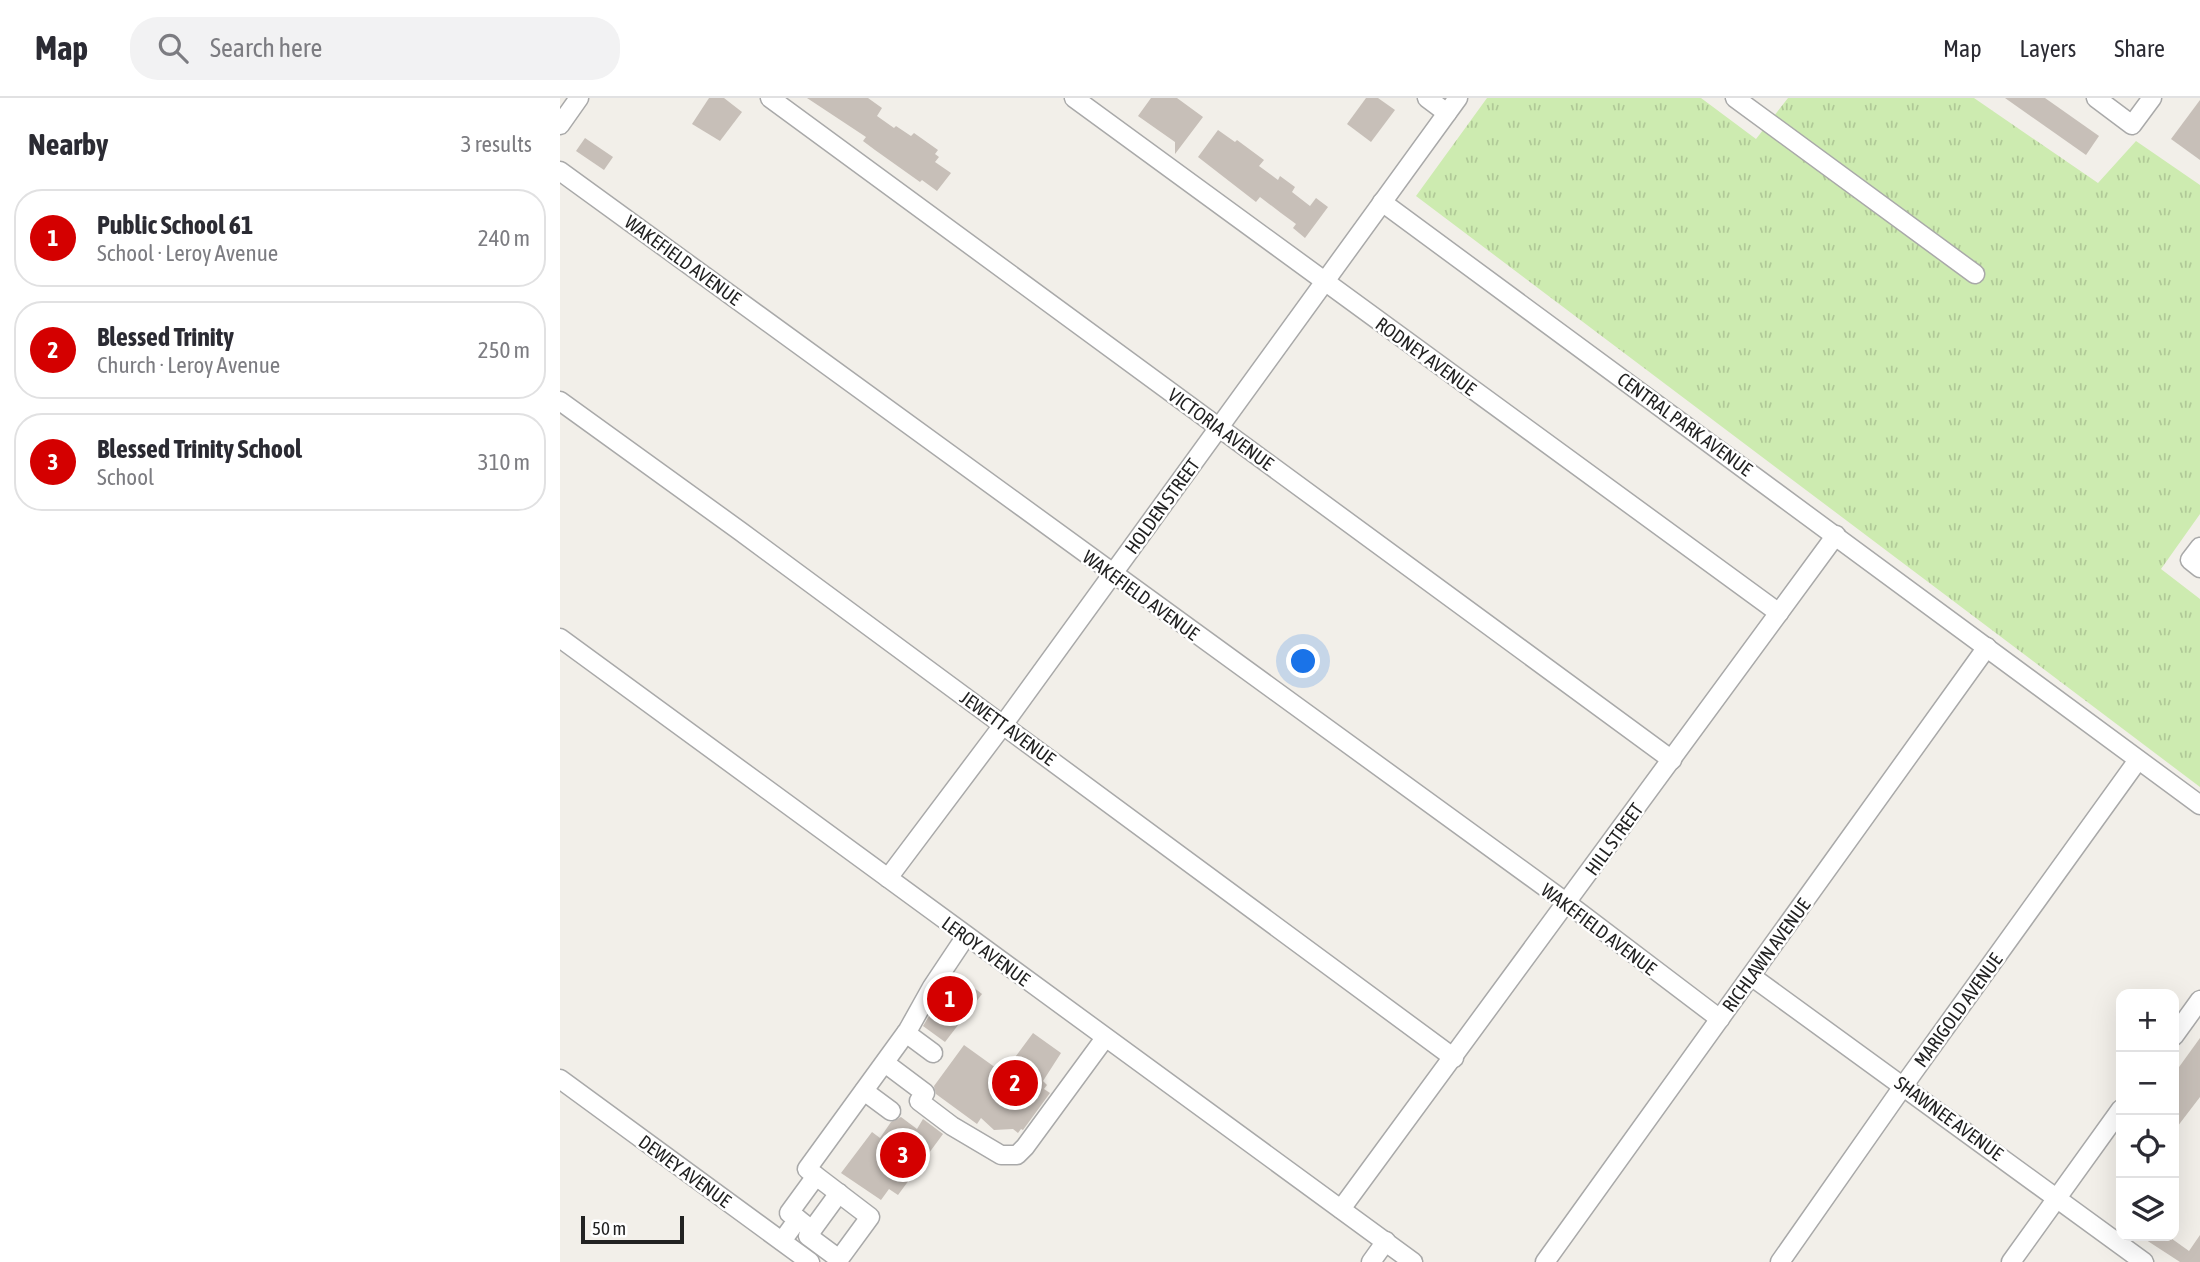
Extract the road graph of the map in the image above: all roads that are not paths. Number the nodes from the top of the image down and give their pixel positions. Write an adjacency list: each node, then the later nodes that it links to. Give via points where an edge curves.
1 (579, 98): 9 (street)
2 (770, 98): 15 (street, VICTORIA AVENUE)
3 (1074, 98): 13 (street, RODNEY AVENUE)
4 (1427, 98): 8 (street)
5 (1735, 98): 12 (street)
6 (2095, 98): 7 (street, via 2132,125)
7 (2146, 103)
8 (1453, 105): 11 (street, HOLDEN STREET)
9 (560, 125)
10 (560, 171): 19 (street, WAKEFIELD AVENUE)
11 (1382, 202): 13 (street, HOLDEN STREET); 16 (street, CENTRAL PARK AVENUE)
12 (1975, 274)
13 (1325, 281): 15 (street, HOLDEN STREET); 20 (street, RODNEY AVENUE)
14 (560, 401): 23 (street, JEWETT AVENUE)
15 (1219, 427): 19 (street, HOLDEN STREET); 24 (street, VICTORIA AVENUE)
16 (1836, 535): 20 (street, HILL STREET); 22 (street, CENTRAL PARK AVENUE)
17 (2200, 547): 18 (street, via 2190,560)
18 (2200, 568)
19 (1112, 574): 23 (street, HOLDEN STREET); 28 (street, WAKEFIELD AVENUE)
20 (1779, 613): 24 (street, HILL STREET)
21 (560, 638): 27 (street, LEROY AVENUE)
22 (1987, 647): 25 (street, CENTRAL PARK AVENUE); 30 (street, RICHLAWN AVENUE)
23 (1003, 725): 27 (street, HOLDEN STREET); 37 (street, JEWETT AVENUE)
24 (1672, 760): 28 (street, HILL STREET)
25 (2138, 760): 26 (street, CENTRAL PARK AVENUE); 40 (street, MARIGOLD AVENUE)
26 (2200, 805)
27 (888, 878): 29 (street, LEROY AVENUE)
28 (1567, 903): 32 (street, WAKEFIELD AVENUE); 37 (street, HILL STREET)
29 (966, 936): 34 (street); 35 (street, LEROY AVENUE)
30 (1751, 976): 32 (street, RICHLAWN AVENUE); 40 (street, SHAWNEE AVENUE)
31 (2200, 1000): 33 (street)
32 (1720, 1019): 55 (street, RICHLAWN AVENUE)
33 (2179, 1030)
34 (906, 1033): 36 (street); 38 (street)
35 (1105, 1038): 38 (street, via 1017,1155 1001,1155 952,1126 919,1101 925,1093); 47 (street, LEROY AVENUE)
36 (933, 1053)
37 (1454, 1058): 47 (street, HILL STREET)
38 (885, 1063): 41 (street)
39 (560, 1079): 49 (street, DEWEY AVENUE)
40 (1904, 1085): 46 (street, SHAWNEE AVENUE); 56 (street, MARIGOLD AVENUE)
41 (864, 1091): 42 (street); 44 (street, via 807,1169)
42 (891, 1111)
43 (2117, 1115): 46 (street)
44 (816, 1176): 45 (street); 48 (street, via 789,1213)
45 (839, 1193): 48 (street); 51 (street, via 870,1217)
46 (2057, 1198): 57 (street); 58 (street, SHAWNEE AVENUE)
47 (1341, 1209): 50 (street, LEROY AVENUE)
48 (805, 1225): 49 (street); 51 (street, via 808,1236)
49 (782, 1241): 52 (street, DEWEY AVENUE)
50 (1386, 1241): 53 (street); 54 (street, LEROY AVENUE)
51 (838, 1261)
52 (810, 1262)
53 (1371, 1262)
54 (1413, 1262)
55 (1545, 1262)
56 (1780, 1262)
57 (2011, 1262)
58 (2144, 1262)

